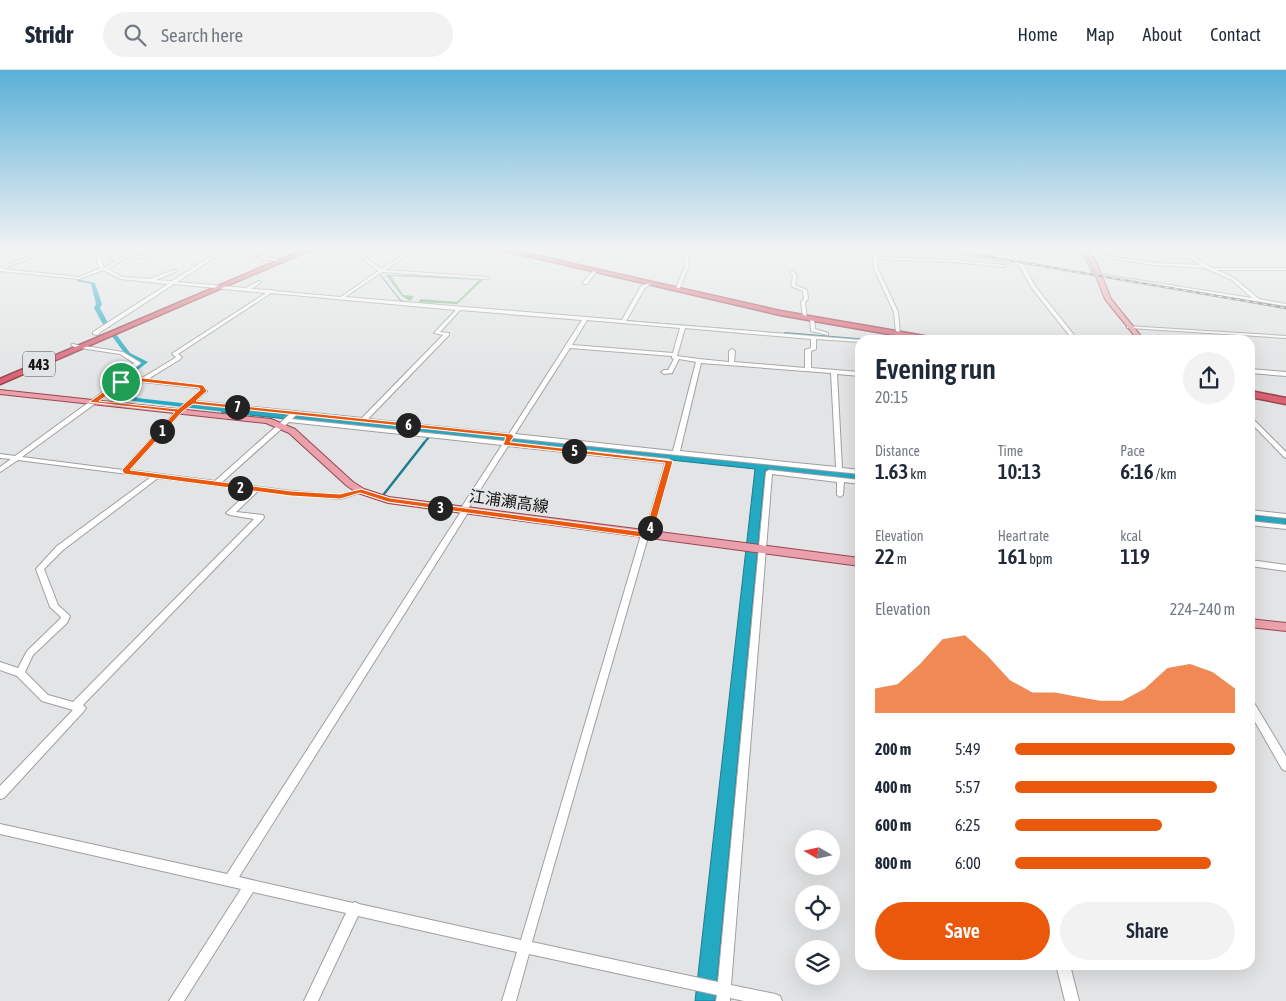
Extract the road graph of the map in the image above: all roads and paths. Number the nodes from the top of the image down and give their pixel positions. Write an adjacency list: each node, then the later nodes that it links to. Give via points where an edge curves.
1 (157, 292): 24 (street)
2 (200, 292): 24 (highway, 443)
3 (201, 292): 34 (highway, 443)
4 (270, 292): 47 (street, via 174,354 179,358)
5 (289, 292): 15 (street)
6 (349, 292): 15 (street)
7 (640, 292): 21 (street)
8 (689, 292): 20 (highway)
9 (805, 292): 20 (street, via 803,302)
10 (887, 292): 25 (street, via 896,312)
11 (1038, 292): 28 (street)
12 (1105, 292): 23 (main road)
13 (1205, 292): 16 (street)
14 (1248, 292): 16 (street)
15 (343, 297): 18 (street)
16 (1258, 301): 17 (street)
17 (1286, 305)
18 (460, 308): 19 (street); 56 (street, via 436,333 447,334)
19 (586, 318): 21 (street); 35 (street)
20 (809, 318): 25 (highway); 26 (street)
21 (624, 321): 22 (street)
22 (683, 326): 26 (street); 37 (street)
23 (1129, 327): 29 (main road); 30 (street)
24 (97, 334): 34 (highway, 443)
25 (898, 334): 27 (highway)
26 (815, 335): 33 (street); 40 (street, via 813,349 808,350)
27 (904, 335)
28 (1072, 335)
29 (1136, 335)
30 (1255, 335)
31 (1255, 335): 32 (street)
32 (1286, 337)
33 (855, 338)
34 (76, 346): 46 (highway, 443); 48 (street, via 120,353 138,363 120,377)
35 (569, 346): 37 (street); 59 (street)
36 (732, 351): 39 (street)
37 (676, 356): 38 (street); 42 (street, via 670,372)
38 (699, 361): 39 (street); 60 (street)
39 (731, 364): 40 (street)
40 (808, 370): 43 (street)
41 (1255, 371): 45 (street)
42 (664, 372)
43 (834, 372): 44 (street); 65 (street)
44 (855, 374)
45 (1286, 374)
46 (0, 380)
47 (143, 380): 48 (street); 53 (street, via 203,388 204,391)
48 (124, 381): 52 (street)
49 (0, 393): 52 (main road, 江浦瀬高線)
50 (1255, 395): 51 (highway)
51 (1286, 401)
52 (93, 402): 54 (main road, 江浦瀬高線); 63 (street)
53 (191, 402): 54 (street); 55 (street)
54 (180, 411): 57 (main road, 江浦瀬高線); 66 (street)
55 (294, 414): 56 (street); 57 (street)
56 (364, 420): 59 (street)
57 (286, 422): 59 (street); 71 (street); 73 (main road, 江浦瀬高線, via 292,431)
58 (1255, 424): 62 (street)
59 (508, 440): 60 (street); 75 (street); 80 (street, via 669,461)
60 (676, 453): 65 (street)
61 (0, 456): 63 (street)
62 (1286, 456)
63 (18, 458): 64 (street); 66 (street)
64 (0, 470)
65 (839, 470): 67 (street)
66 (124, 472): 68 (street)
67 (855, 472)
68 (157, 476): 71 (street); 88 (street, via 60,548 40,569 54,607 66,616 64,622 30,653)
69 (841, 480): 70 (street); 74 (street); 81 (street, via 769,472)
70 (855, 481)
71 (216, 484): 72 (street)
72 (255, 490): 73 (street, via 340,497); 89 (street, via 230,513 260,517)
73 (361, 491): 75 (main road, 江浦瀬高線, via 388,500)
74 (840, 495)
75 (464, 511): 80 (main road, 江浦瀬高線); 94 (street)
76 (1255, 513): 77 (street)
77 (1286, 516)
78 (1255, 524): 79 (street)
79 (1286, 527)
80 (647, 535): 81 (main road, 江浦瀬高線); 97 (street)
81 (760, 550): 82 (main road, 江浦瀬高線); 99 (street)
82 (855, 561)
83 (1255, 564): 84 (street)
84 (1286, 568)
85 (1255, 624): 86 (main road)
86 (1286, 627)
87 (0, 666): 88 (street)
88 (20, 673): 89 (street, via 45,698)
89 (75, 706): 92 (street, via 81,708)
90 (1255, 713): 91 (street)
91 (1286, 766)
92 (0, 794)
93 (0, 829): 94 (street)
94 (231, 880): 95 (street)
95 (250, 885): 96 (street); 100 (street)
96 (355, 908): 97 (street); 101 (street)
97 (525, 948): 99 (street, via 695,984); 102 (street)
98 (1064, 970): 104 (street)
99 (722, 993): 103 (street)
100 (176, 1001)
101 (311, 1001)
102 (509, 1001)
103 (775, 1001)
104 (1072, 1001)

